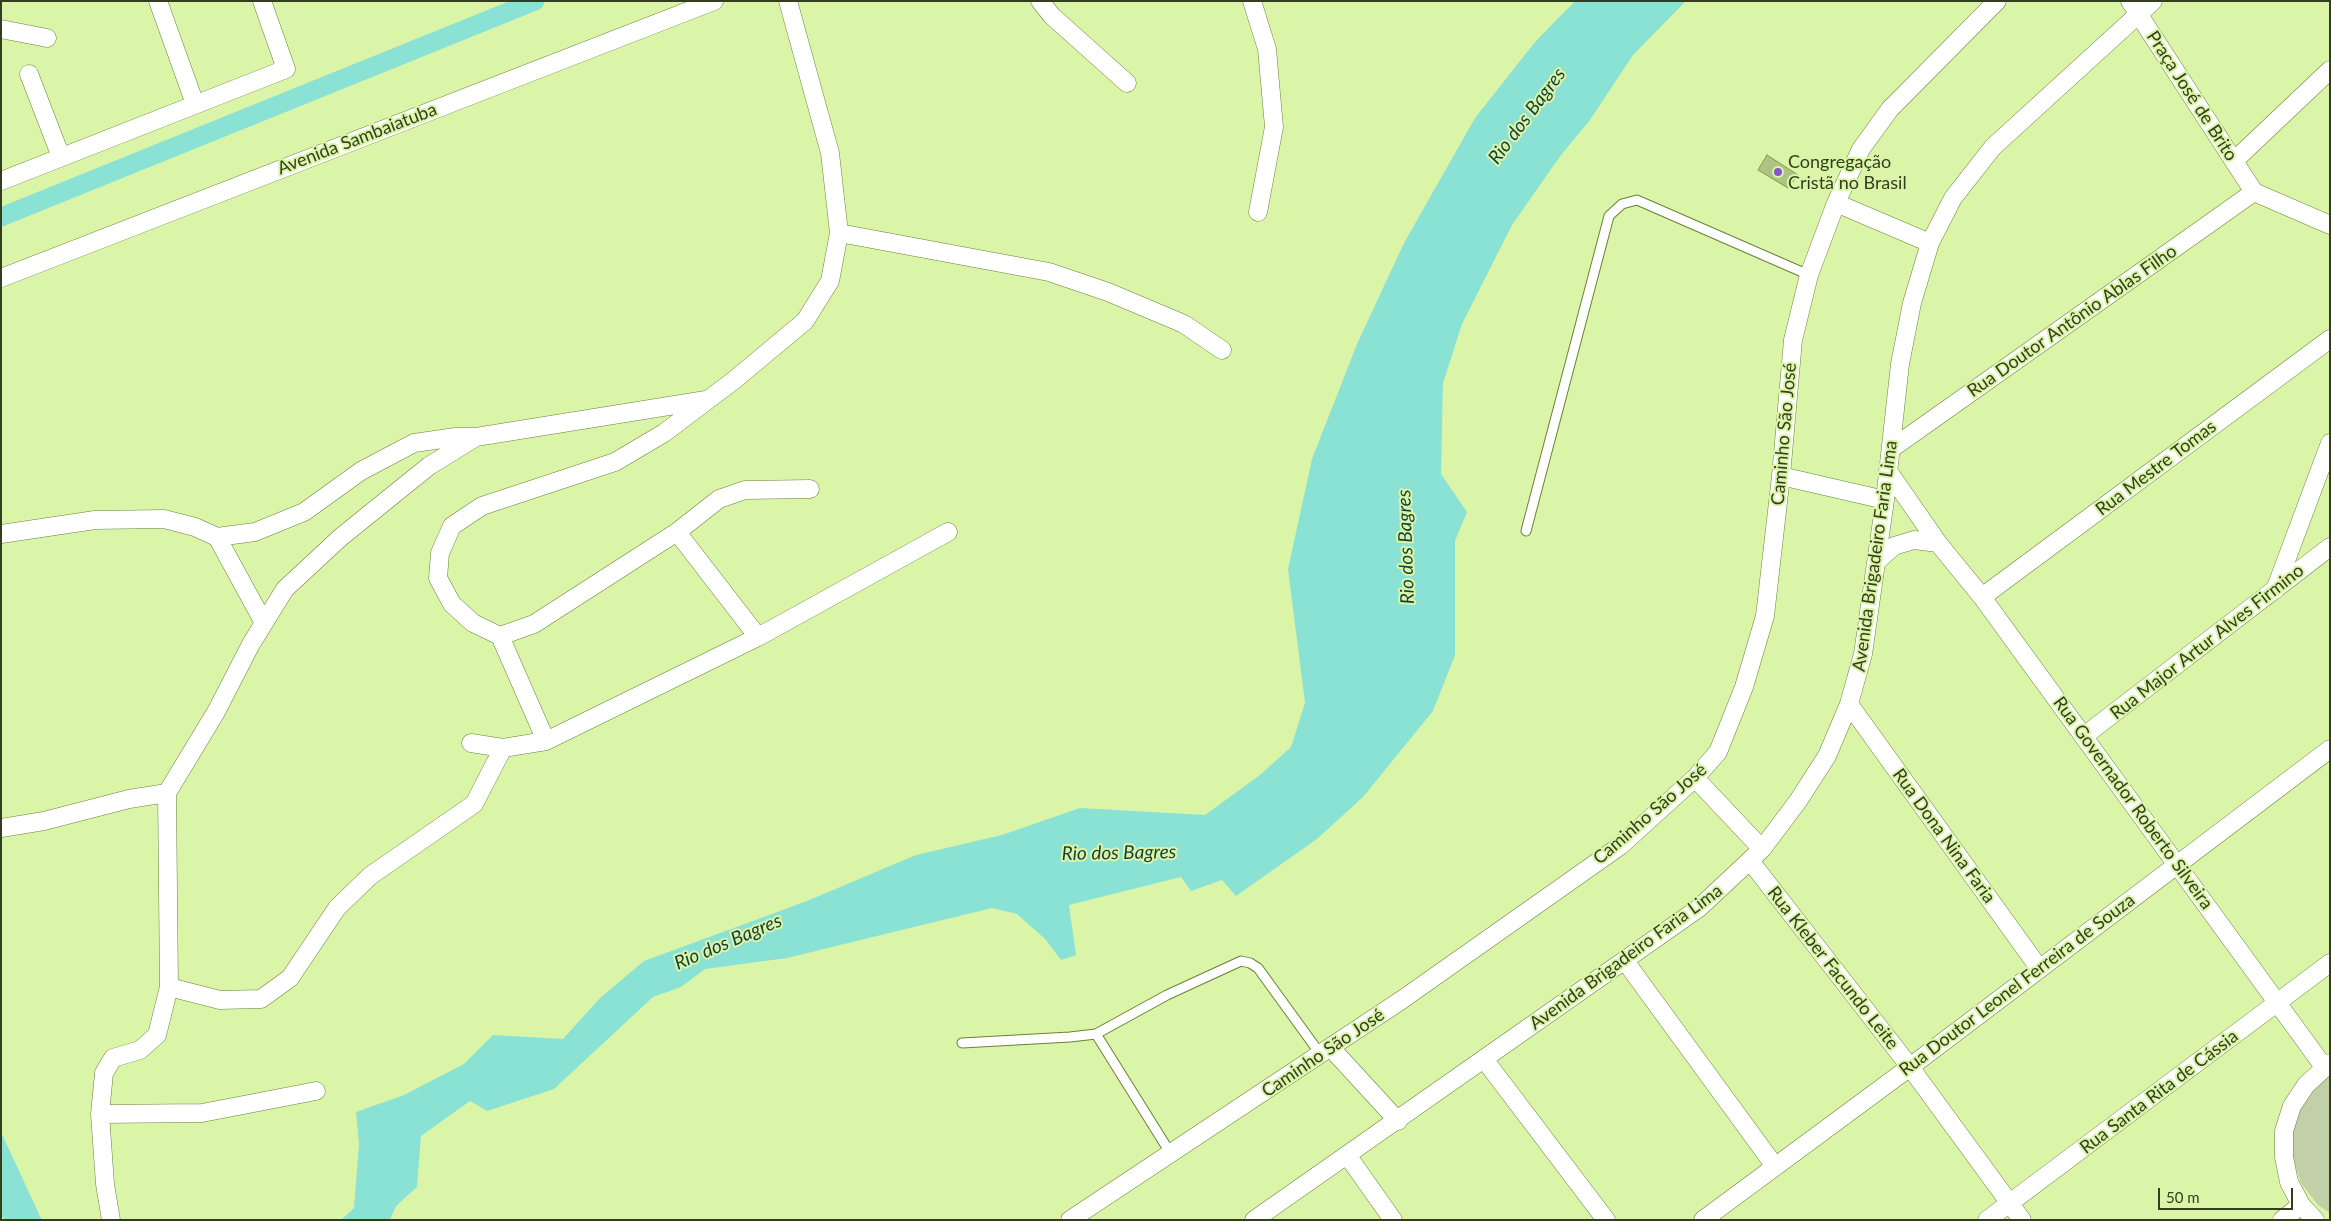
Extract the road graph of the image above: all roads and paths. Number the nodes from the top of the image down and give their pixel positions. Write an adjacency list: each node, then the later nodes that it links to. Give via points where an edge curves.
1 (158, 1): 15 (street)
2 (262, 1): 15 (street, via 286,69)
3 (714, 1): 26 (street, Avenida Sambaiatuba)
4 (788, 1): 23 (street, via 830,153)
5 (1040, 1): 14 (street, via 1052,16)
6 (1252, 1): 21 (street, via 1267,49 1274,127)
7 (1997, 1): 20 (street, Caminho São José, via 1890,109 1861,149)
8 (2154, 1): 9 (street, Avenida Brigadeiro Faria Lima)
9 (2134, 8): 17 (street, Praça José de Brito); 24 (street, Avenida Brigadeiro Faria Lima, via 1993,147 1953,198)
10 (1, 29): 11 (street)
11 (47, 38)
12 (2330, 70): 17 (street)
13 (29, 74): 16 (street)
14 (1127, 83)
15 (195, 104): 16 (street)
16 (61, 157): 18 (street)
17 (2235, 160): 19 (street, Praça José de Brito)
18 (1, 181)
19 (2254, 192): 22 (street); 32 (street, Rua Doutor Antônio Ablas Filho)
20 (1836, 203): 24 (street); 25 (street, Caminho São José)
21 (1258, 212)
22 (2330, 224)
23 (839, 233): 28 (street, via 1049,272 1108,292 1184,324); 29 (street, via 830,281 805,320)
24 (1930, 243): 32 (street, Avenida Brigadeiro Faria Lima, via 1912,303 1900,364)
25 (1809, 275): 34 (street, Caminho São José, via 1793,340); 37 (lane, via 1637,200 1622,204 1609,216)
26 (1, 278)
27 (2330, 339): 46 (street, Rua Mestre Tomas)
28 (1222, 350)
29 (709, 400): 30 (street); 48 (street, via 664,433 615,462 482,506 452,526 440,553 438,578 452,604 473,624)
30 (476, 437): 41 (street, via 414,443 361,471 304,512 255,532); 47 (street, via 429,466 341,537 285,589)
31 (2330, 443): 45 (street)
32 (1891, 449): 33 (street, Avenida Brigadeiro Faria Lima)
33 (1888, 471): 36 (street, Avenida Brigadeiro Faria Lima); 42 (street, Rua Governador Roberto Silveira)
34 (1781, 476): 36 (street); 56 (street, Caminho São José, via 1762,625 1744,687 1718,752)
35 (810, 489): 38 (street, via 745,490 719,499)
36 (1885, 500): 44 (street, Avenida Brigadeiro Faria Lima)
37 (1526, 531)
38 (677, 532): 48 (street, via 534,624); 49 (street)
39 (948, 532): 49 (street)
40 (1, 534): 41 (street, via 95,520 164,519 195,527)
41 (216, 537): 47 (street)
42 (1938, 543): 44 (street, via 1914,540 1894,546); 46 (street, Rua Governador Roberto Silveira)
43 (2330, 547): 45 (street, Rua Major Artur Alves Firmino)
44 (1876, 562): 50 (street, Avenida Brigadeiro Faria Lima, via 1863,654)
45 (2275, 590): 51 (street, Rua Major Artur Alves Firmino)
46 (1982, 597): 51 (street, Rua Governador Roberto Silveira)
47 (264, 623): 57 (street)
48 (500, 636): 52 (street)
49 (758, 637): 52 (street)
50 (1849, 704): 59 (street, Avenida Brigadeiro Faria Lima, via 1827,756); 63 (street, Rua Dona Nina Faria)
51 (2084, 736): 60 (street, Rua Governador Roberto Silveira)
52 (546, 741): 54 (street)
53 (471, 743): 54 (street)
54 (503, 748): 64 (street, via 474,804 370,876 337,908 290,978 260,999 220,1000)
55 (2330, 749): 60 (street, Rua Doutor Leonel Ferreira de Souza)
56 (1695, 778): 59 (street, Rua Kleber Facundo Leite); 68 (street, Caminho São José, via 1620,846)
57 (167, 793): 58 (street); 64 (street)
58 (1, 828)
59 (1756, 856): 61 (street, Avenida Brigadeiro Faria Lima, via 1699,908); 71 (street, Rua Kleber Facundo Leite)
60 (2178, 864): 63 (street, Rua Doutor Leonel Ferreira de Souza); 65 (street, Rua Governador Roberto Silveira)
61 (1624, 961): 69 (street, Avenida Brigadeiro Faria Lima); 77 (street)
62 (2330, 963): 65 (street, Rua Santa Rita de Cássia)
63 (2039, 968): 71 (street, Rua Doutor Leonel Ferreira de Souza)
64 (169, 986): 73 (street, via 157,1034 140,1050 113,1058 104,1073)
65 (2278, 1002): 70 (street, Rua Governador Roberto Silveira); 78 (street, Rua Santa Rita de Cássia)
66 (1096, 1034): 67 (lane); 68 (lane, via 1167,995 1241,961 1250,962 1258,968); 75 (lane)
67 (962, 1043)
68 (1326, 1051): 74 (street); 75 (street, Caminho São José)
69 (1484, 1059): 74 (street, Avenida Brigadeiro Faria Lima); 84 (street)
70 (2327, 1065): 79 (street, via 2306,1084 2296,1099 2284,1131 2284,1157 2289,1182)
71 (1910, 1067): 77 (street, Rua Doutor Leonel Ferreira de Souza); 78 (street, Rua Kleber Facundo Leite)
72 (316, 1091): 73 (street, via 202,1113)
73 (100, 1114): 80 (street)
74 (1398, 1121): 76 (street, Avenida Brigadeiro Faria Lima)
75 (1172, 1154): 81 (street, Caminho São José)
76 (1347, 1155): 82 (street, Avenida Brigadeiro Faria Lima); 83 (street)
77 (1774, 1165): 85 (street, Rua Doutor Leonel Ferreira de Souza)
78 (2010, 1203): 86 (street, Rua Santa Rita de Cássia); 87 (street, Rua Kleber Facundo Leite)
79 (2302, 1205): 88 (street); 89 (street)
80 (111, 1220)
81 (1070, 1220)
82 (1254, 1220)
83 (1393, 1220)
84 (1606, 1220)
85 (1703, 1220)
86 (1987, 1220)
87 (2022, 1220)
88 (2282, 1220)
89 (2316, 1220)

